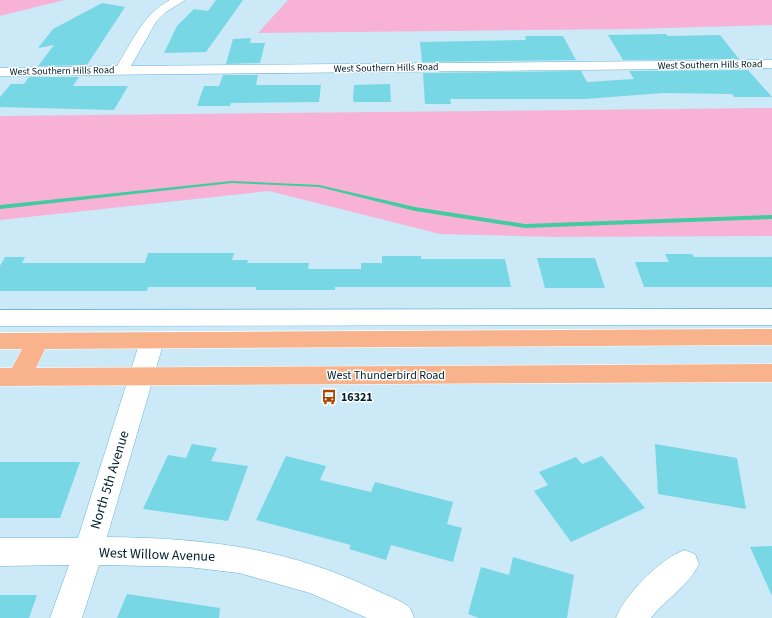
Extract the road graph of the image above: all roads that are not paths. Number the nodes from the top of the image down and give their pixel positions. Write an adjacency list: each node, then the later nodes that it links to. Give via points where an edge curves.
1 (179, 0): 3 (street, via 162,9 151,20)
2 (772, 64): 3 (street, West Southern Hills Road)
3 (121, 70): 4 (street, West Southern Hills Road)
4 (0, 72)
5 (0, 318): 6 (street)
6 (47, 318): 7 (street); 10 (street)
7 (772, 333): 8 (main road)
8 (152, 340): 10 (main road); 13 (street, North 5th Avenue)
9 (0, 341): 10 (main road)
10 (37, 341): 12 (main road)
11 (772, 373): 13 (main road, West Thunderbird Road)
12 (10, 377): 13 (main road, West Thunderbird Road)
13 (141, 377): 15 (street, North 5th Avenue)
14 (0, 552): 15 (street, West Willow Avenue)
15 (88, 552): 17 (street, North 5th Avenue); 18 (street, West Willow Avenue, via 181,553 266,566 319,582 371,603)
16 (684, 564): 19 (street, via 649,596)
17 (66, 618)
18 (398, 618)
19 (632, 618)

